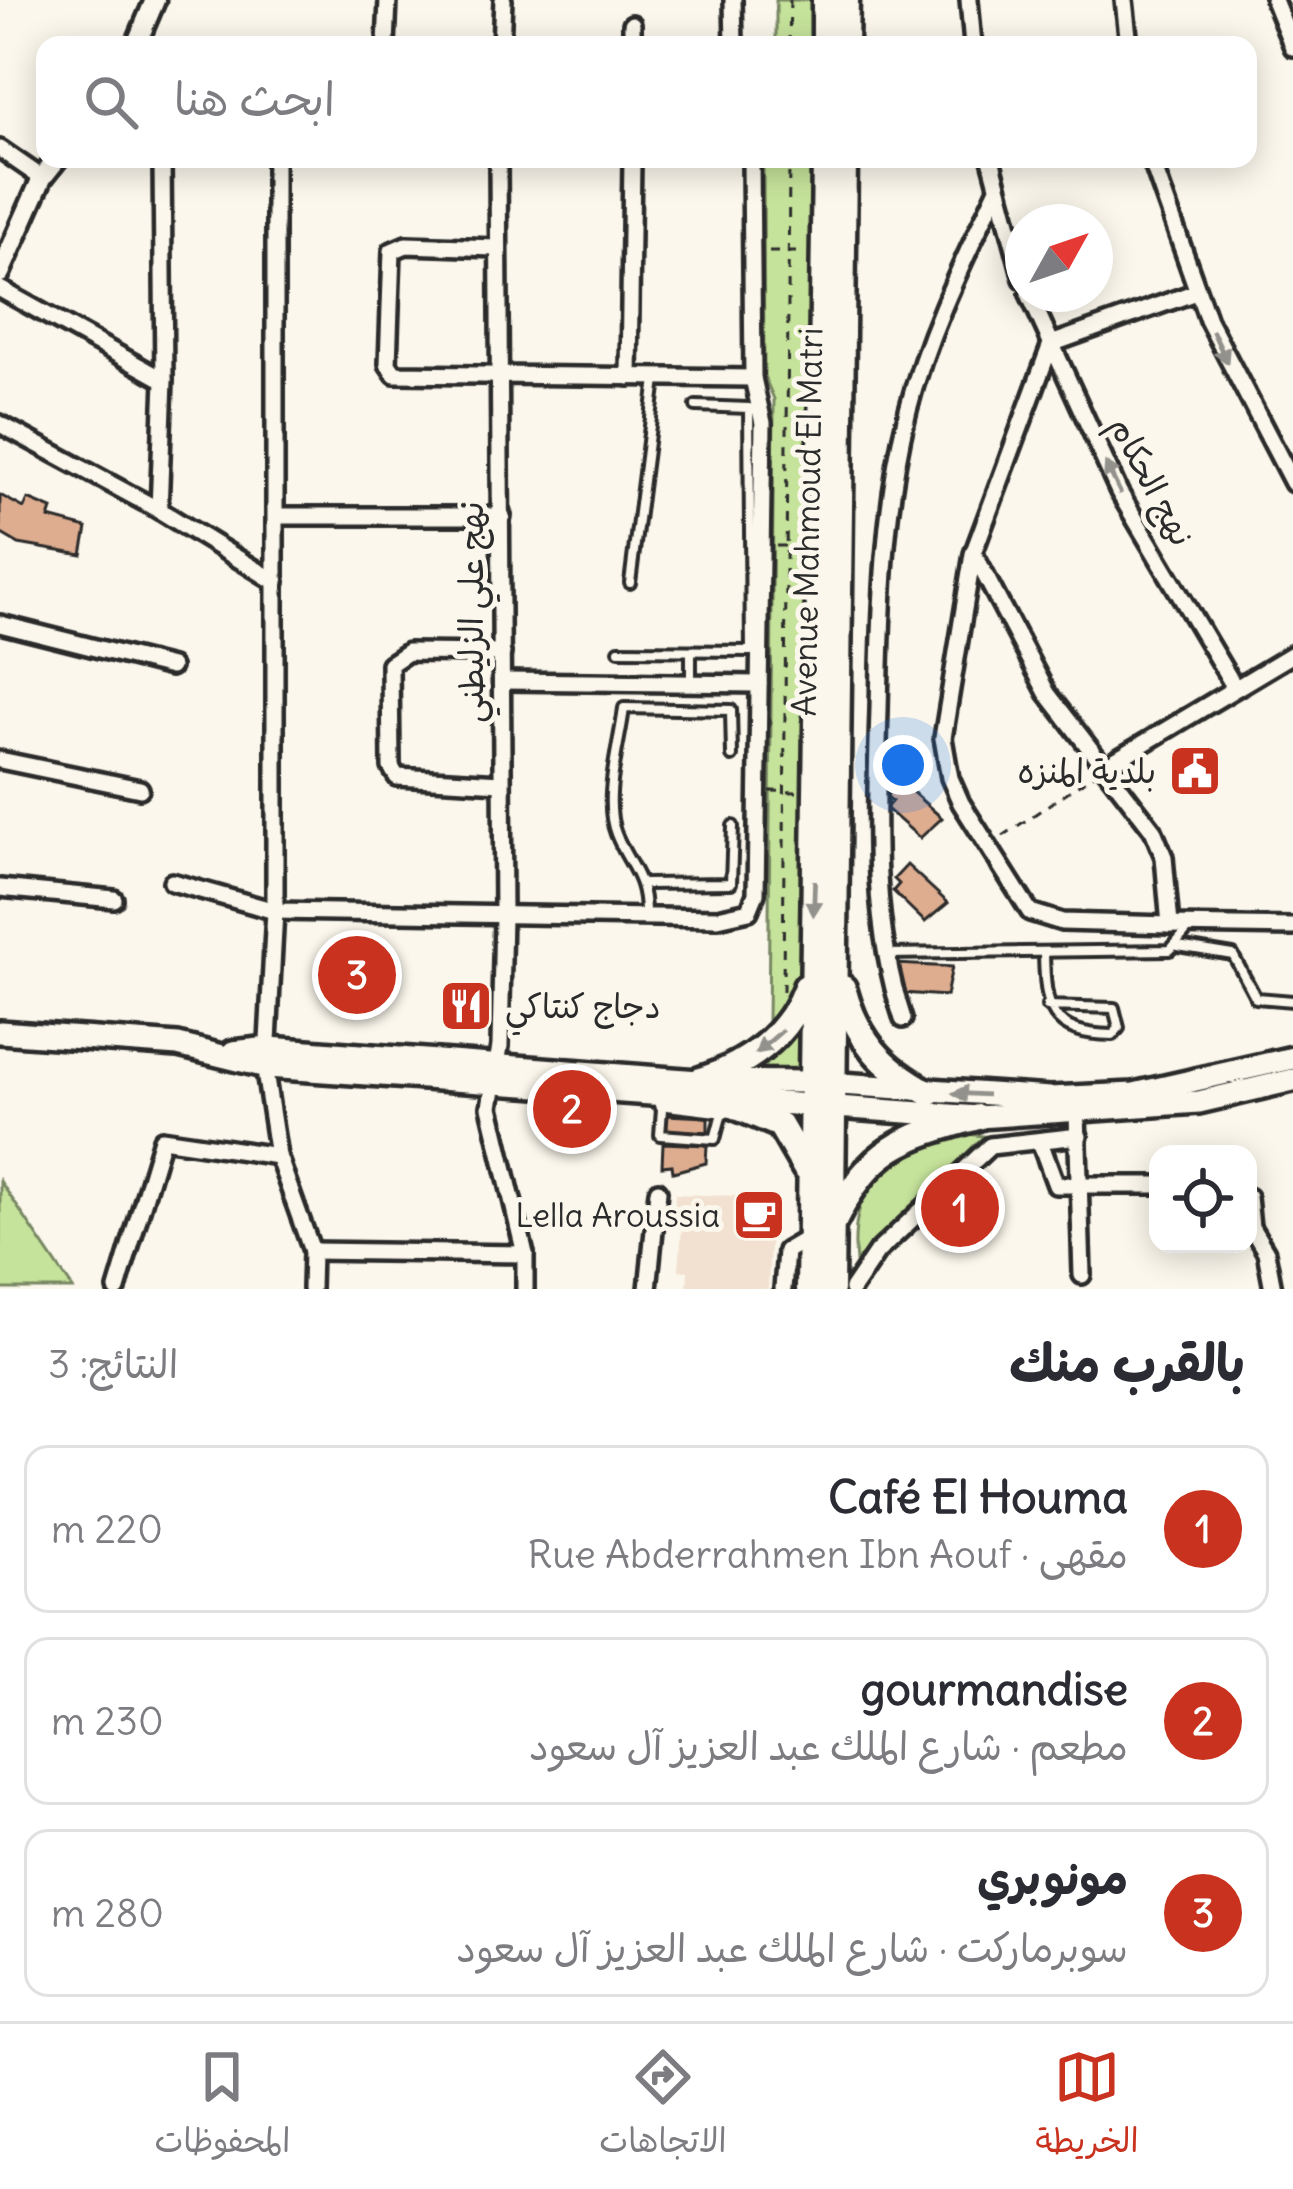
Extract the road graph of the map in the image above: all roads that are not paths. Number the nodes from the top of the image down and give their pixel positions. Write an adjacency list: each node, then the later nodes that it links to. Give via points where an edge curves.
1 (155, 0): 11 (street)
2 (388, 0): 12 (street)
3 (503, 0): 13 (street)
4 (734, 0): 15 (street)
5 (825, 0): 16 (highway)
6 (846, 0): 17 (highway)
7 (969, 0): 18 (street)
8 (1124, 0): 19 (street)
9 (1274, 0): 20 (street)
10 (632, 24): 14 (street)
11 (140, 36)
12 (386, 36)
13 (501, 36)
14 (632, 36)
15 (734, 36)
16 (825, 36)
17 (845, 36)
18 (972, 36)
19 (1128, 36)
20 (1293, 46)
21 (0, 149): 32 (street)
22 (50, 168): 32 (street)
23 (162, 168): 45 (street)
24 (275, 168): 52 (street)
25 (498, 168): 35 (street, نهج علي الزليطني)
26 (632, 168): 42 (street)
27 (751, 168): 44 (street)
28 (824, 168): 86 (highway, Avenue Mahmoud El Matri, one-way to 86)
29 (844, 168): 86 (highway, Avenue Mahmoud El Matri, via 837,885)
30 (993, 168): 33 (street)
31 (1154, 168): 38 (street)
32 (42, 178): 36 (street)
33 (998, 190): 34 (street); 85 (street, via 938,313 908,413 883,554 876,832)
34 (1005, 215)
35 (496, 248): 41 (street, نهج علي الزليطني); 41 (street, via 392,251 388,364 401,376)
36 (0, 273)
37 (0, 289): 45 (street)
38 (1196, 292): 40 (street); 48 (street, one-way to 48)
39 (1037, 312): 40 (street, نهج الحكام)
40 (1051, 344): 54 (street); 66 (street, نهج الحكام, one-way to 40, via 1119,492)
41 (496, 376): 42 (street); 53 (street, نهج علي الزليطني)
42 (629, 377): 43 (street)
43 (656, 377): 44 (street); 56 (lane)
44 (753, 378): 65 (street, via 763,423)
45 (164, 380): 51 (street)
46 (697, 406): 59 (lane, via 749,408 751,651)
47 (0, 424): 51 (street)
48 (1271, 449): 49 (street); 50 (street)
49 (1293, 450)
50 (1293, 483)
51 (158, 510): 55 (street)
52 (276, 516): 53 (street); 55 (street)
53 (502, 516): 60 (street, نهج علي الزليطني)
54 (974, 554): 69 (street, via 1048,692); 80 (street, via 944,738 950,778 1017,896 1046,919)
55 (276, 582): 77 (street)
56 (630, 584)
57 (0, 625): 62 (street)
58 (620, 650): 59 (lane)
59 (691, 651): 64 (lane)
60 (502, 653): 63 (street, نهج علي الزليطني); 70 (street, via 408,652 390,664 392,772 409,782)
61 (1293, 654): 66 (street)
62 (171, 667)
63 (503, 681): 64 (street); 70 (street, نهج علي الزليطني)
64 (691, 682): 65 (street)
65 (759, 684): 79 (street, via 756,894 749,911 730,918)
66 (1235, 688): 69 (street)
67 (732, 756): 74 (lane, via 731,710 624,707 612,813)
68 (0, 760): 71 (street)
69 (1106, 766): 80 (street, via 1159,843)
70 (501, 783): 78 (street, نهج علي الزليطني)
71 (140, 789)
72 (733, 826): 74 (lane, via 731,883)
73 (172, 882): 77 (street)
74 (645, 884): 79 (lane)
75 (0, 888): 76 (street)
76 (114, 899)
77 (275, 911): 78 (street); 91 (street)
78 (503, 916): 79 (street); 93 (street, نهج علي الزليطني)
79 (645, 916)
80 (1170, 925): 81 (street)
81 (1191, 926): 82 (street); 83 (lane)
82 (1293, 927)
83 (1178, 946): 84 (lane); 87 (lane, via 1233,955 1256,998)
84 (1043, 952): 85 (lane); 88 (lane)
85 (887, 954): 89 (street)
86 (823, 969): 95 (highway, via 869,1049 894,1075); 96 (highway); 97 (highway, one-way to 97, via 782,1030)
87 (1293, 1001)
88 (1047, 1006): 88 (lane, via 1108,1006 1120,1028 1082,1035)
89 (903, 1019)
90 (0, 1032): 91 (main road)
91 (268, 1057): 93 (main road); 103 (street)
92 (1293, 1058): 95 (main road, one-way to 95, via 1134,1094)
93 (494, 1075): 97 (main road); 98 (main road); 111 (street, نهج علي الزليطني, via 494,1134)
94 (1290, 1083): 101 (main road)
95 (929, 1093): 96 (main road)
96 (822, 1094): 97 (main road); 100 (main road); 104 (highway); 108 (highway)
97 (711, 1097): 98 (main road); 98 (lane, via 715,1138 660,1135); 99 (lane); 104 (highway, via 780,1125)
98 (657, 1101)
99 (738, 1115)
100 (978, 1118): 101 (main road); 108 (highway, via 884,1151)
101 (1078, 1125): 102 (street); 106 (street)
102 (1040, 1142): 106 (street, via 1052,1182); 120 (street, via 984,1150 877,1252)
103 (278, 1156): 110 (street); 113 (street, via 162,1139)
104 (807, 1176): 108 (highway)
105 (1149, 1185): 106 (street)
106 (1082, 1187): 112 (street)
107 (658, 1191): 116 (street)
108 (820, 1233): 117 (street, via 786,1251); 118 (highway); 119 (highway)
109 (1257, 1237): 121 (street)
110 (312, 1251): 111 (street); 114 (street)
111 (525, 1254): 115 (street, نهج علي الزليطني)
112 (1082, 1275)
113 (117, 1289)
114 (311, 1289)
115 (525, 1289)
116 (648, 1289)
117 (783, 1289)
118 (808, 1289)
119 (831, 1289)
120 (852, 1289)
121 (1273, 1289)

